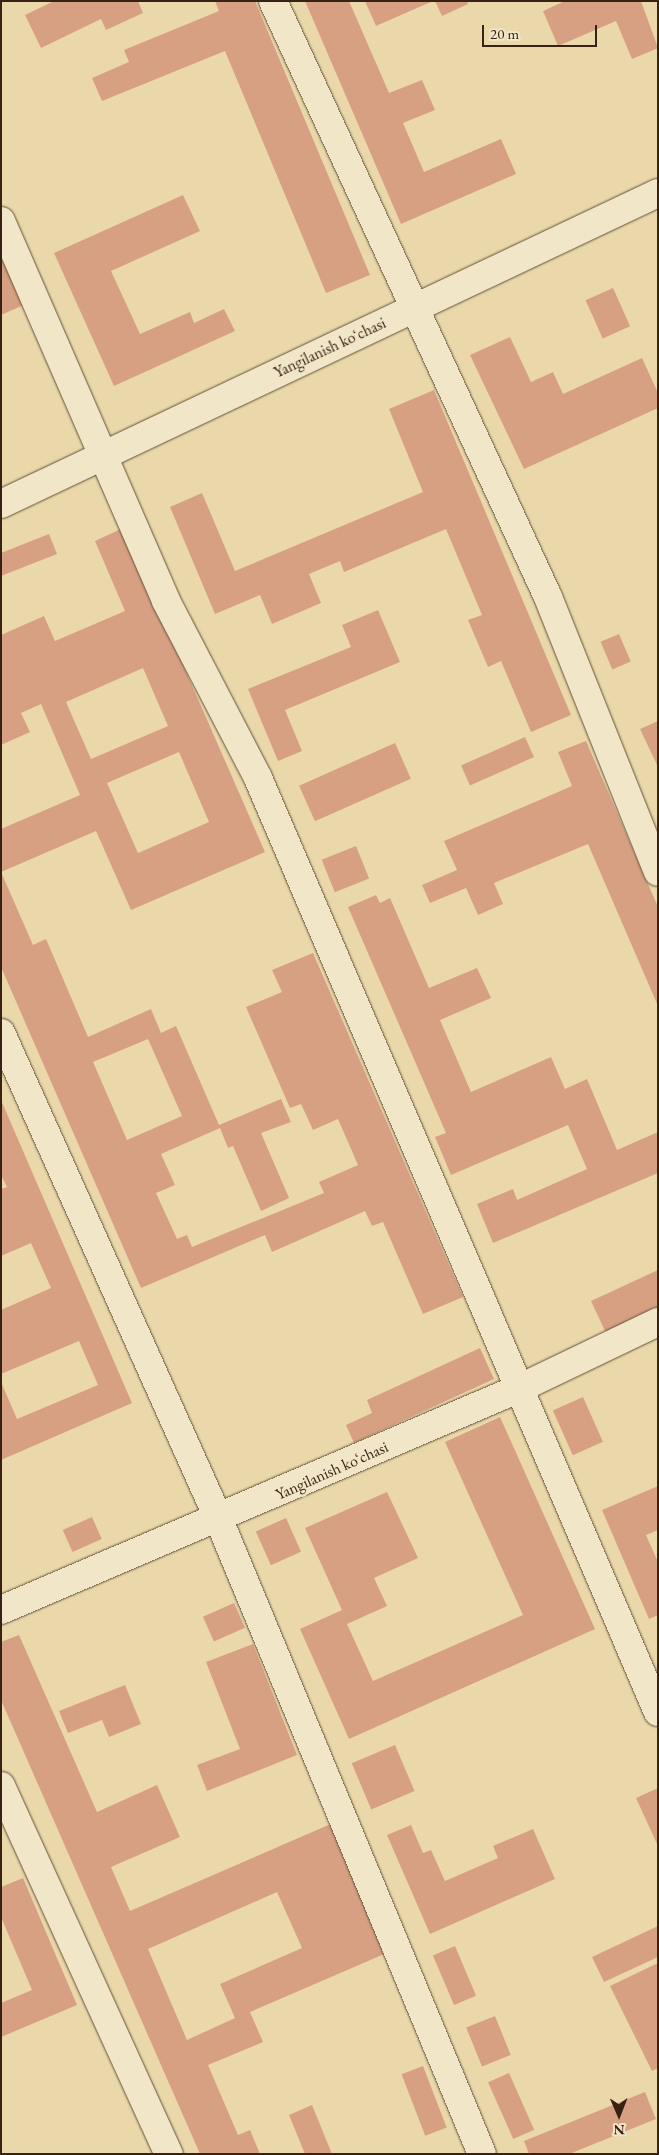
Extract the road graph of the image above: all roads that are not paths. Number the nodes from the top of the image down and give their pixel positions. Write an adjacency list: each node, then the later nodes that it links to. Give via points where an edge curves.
1 (273, 1): 4 (street)
2 (658, 193): 4 (street, Yangilanish koʻchasi)
3 (1, 221): 5 (street)
4 (414, 309): 5 (street, Yangilanish koʻchasi); 7 (street, via 548,598)
5 (104, 453): 6 (street, Yangilanish koʻchasi); 10 (street, via 166,601 258,778)
6 (1, 504)
7 (658, 872)
8 (1, 1033): 11 (street)
9 (658, 1322): 10 (street, Yangilanish koʻchasi)
10 (520, 1388): 11 (street, Yangilanish koʻchasi); 13 (street)
11 (220, 1520): 12 (street, Yangilanish koʻchasi); 16 (street)
12 (1, 1610)
13 (658, 1712)
14 (1, 1786): 15 (street)
15 (169, 2154)
16 (482, 2154)

